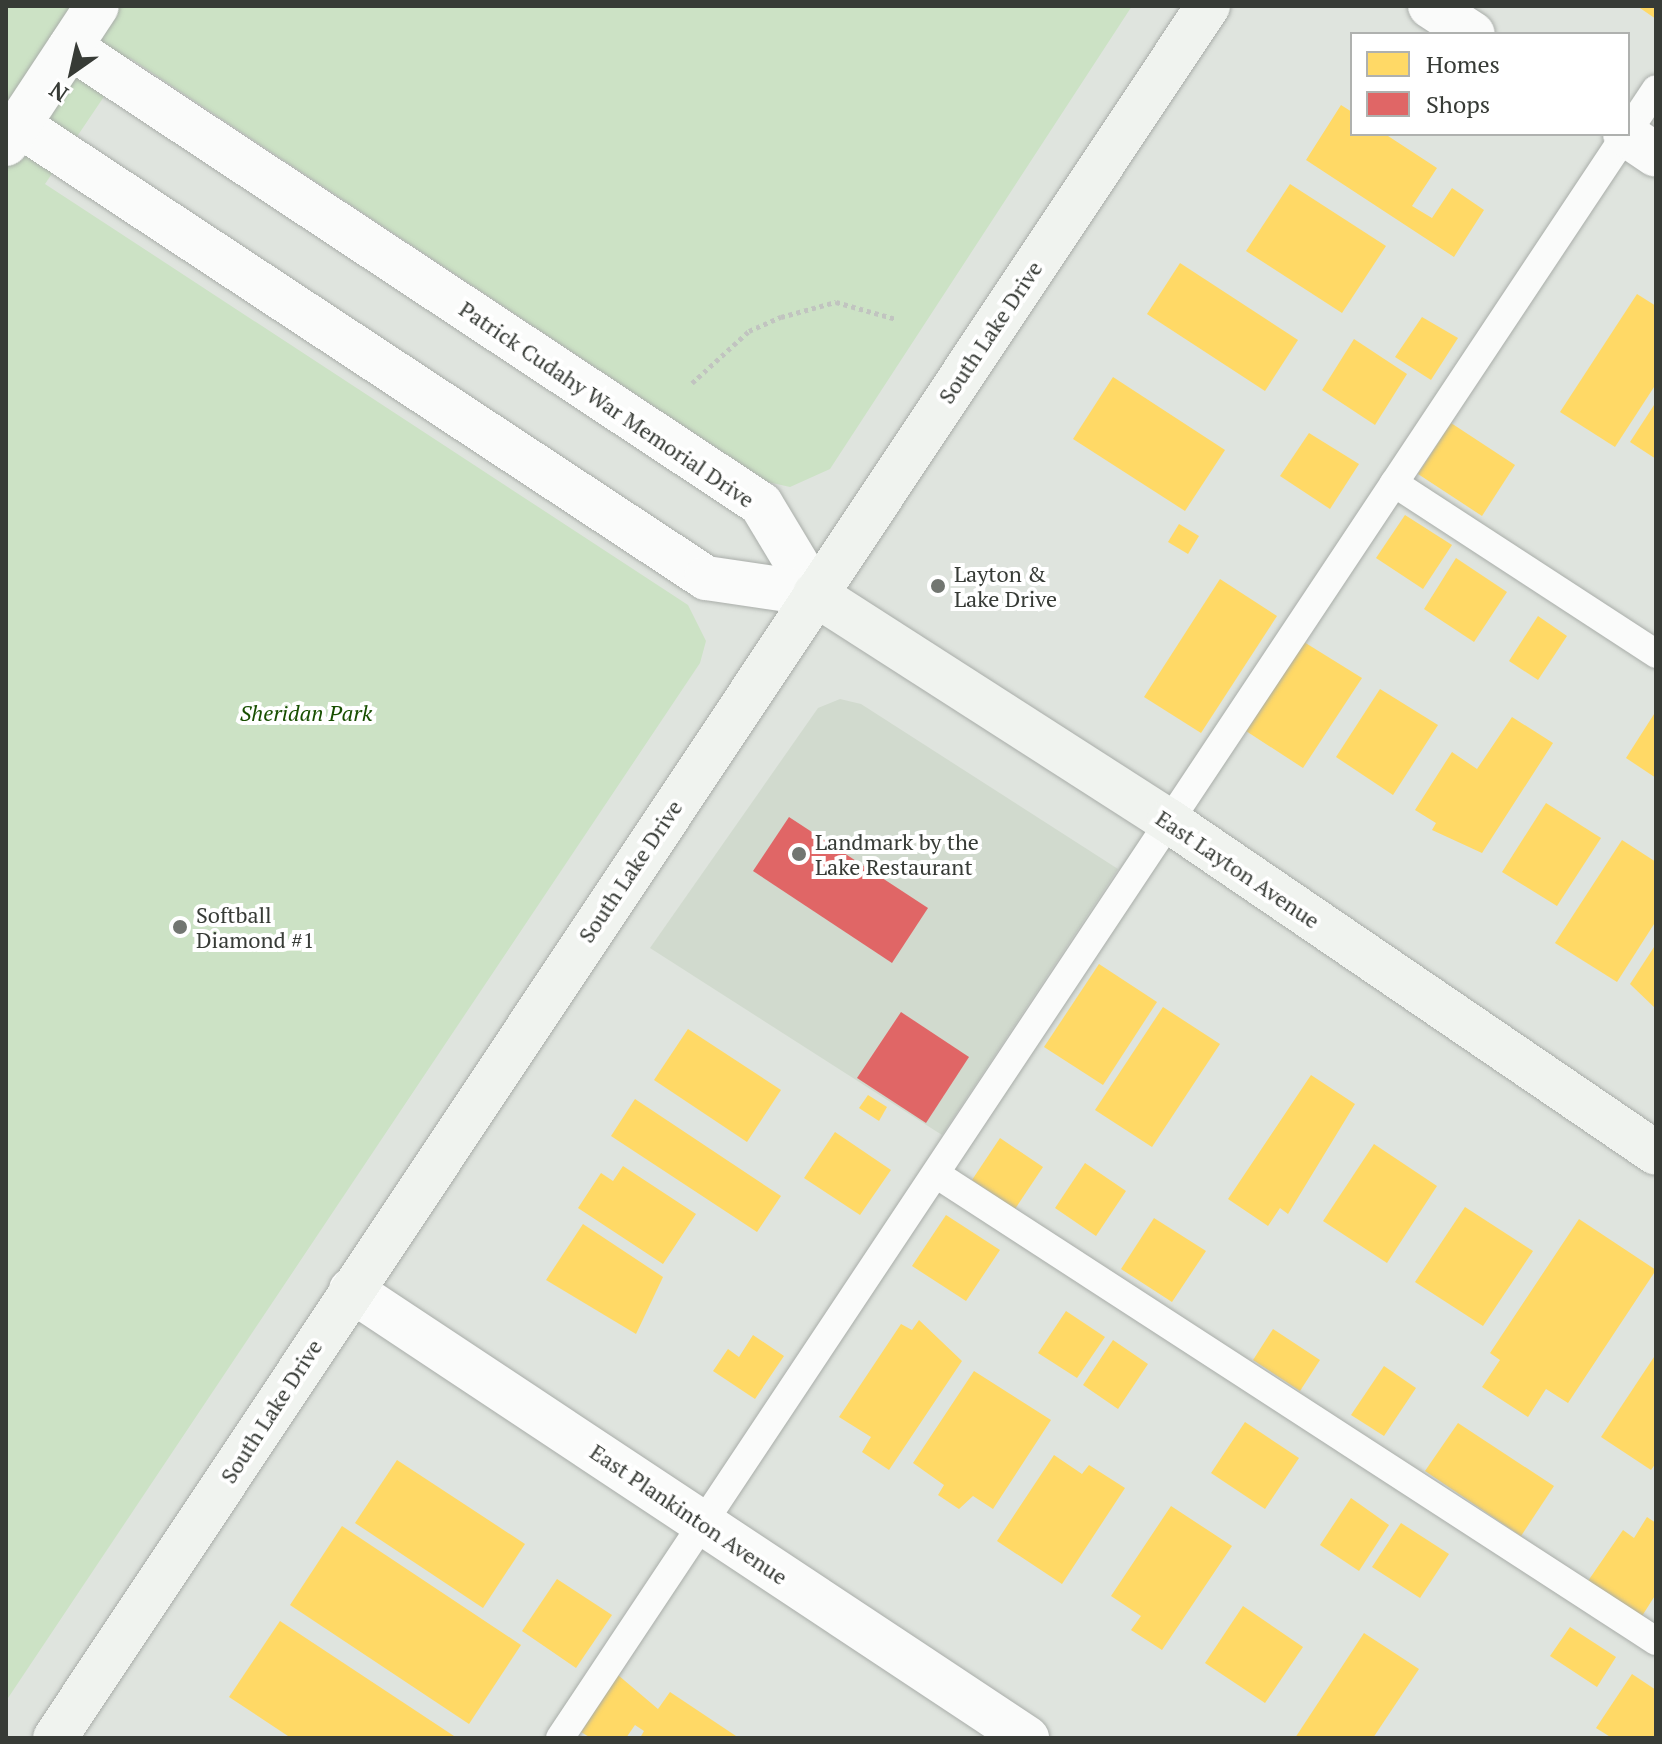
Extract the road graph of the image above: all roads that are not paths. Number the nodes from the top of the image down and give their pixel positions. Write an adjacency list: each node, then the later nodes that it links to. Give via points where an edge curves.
1 (97, 6): 5 (street)
2 (1208, 6): 13 (main road, South Lake Drive)
3 (1430, 6): 4 (street)
4 (1470, 32)
5 (70, 47): 8 (street); 13 (street, Patrick Cudahy War Memorial Drive, via 761,504)
6 (1656, 89): 7 (lane)
7 (1630, 127)
8 (12, 134): 13 (street, via 706,578)
9 (1624, 136): 12 (lane)
10 (1630, 136): 11 (street)
11 (1656, 155)
12 (1394, 483): 14 (lane); 15 (lane)
13 (815, 594): 15 (main road, East Layton Avenue); 18 (main road, South Lake Drive)
14 (1656, 654)
15 (1169, 821): 16 (main road, East Layton Avenue); 17 (lane)
16 (1656, 1153)
17 (936, 1174): 19 (lane); 20 (lane)
18 (351, 1290): 19 (street, East Plankinton Avenue); 21 (main road, South Lake Drive)
19 (703, 1524): 22 (lane); 23 (street, East Plankinton Avenue)
20 (1656, 1641)
21 (55, 1738)
22 (560, 1738)
23 (1027, 1738)

